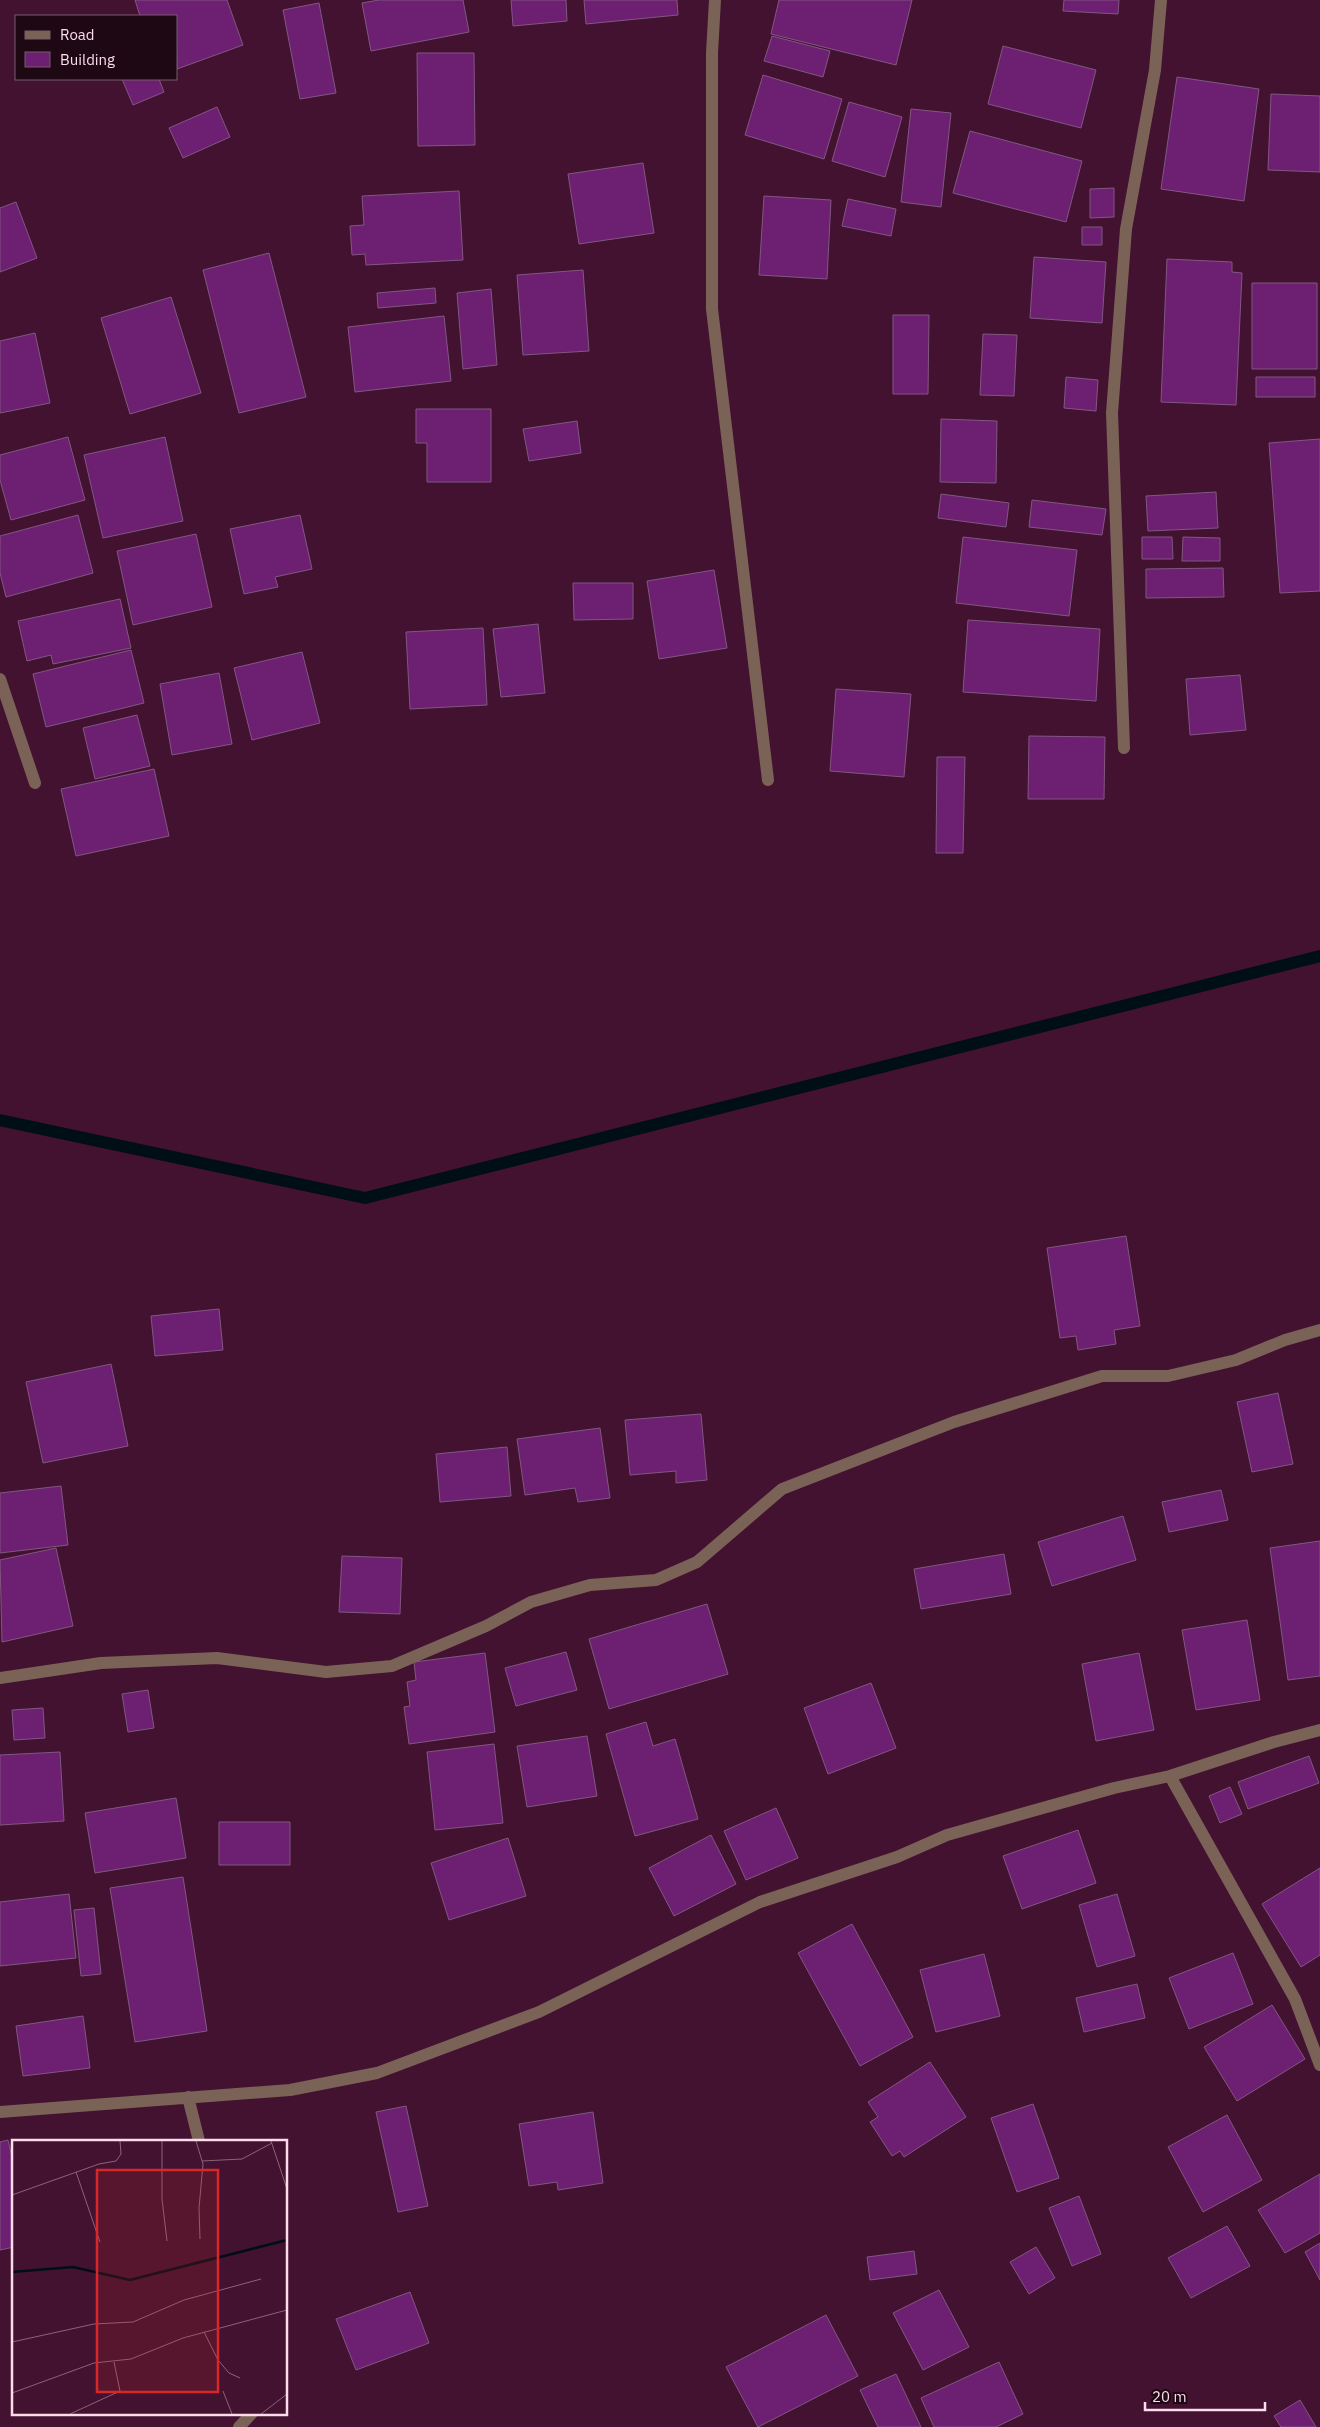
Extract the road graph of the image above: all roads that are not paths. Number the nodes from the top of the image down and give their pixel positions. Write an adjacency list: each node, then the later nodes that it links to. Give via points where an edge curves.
1 (715, 0): 5 (street, via 712,309)
2 (1161, 0): 4 (street, via 1155,70 1126,229 1112,413)
3 (0, 679): 6 (street)
4 (1124, 748)
5 (768, 780)
6 (36, 783)
7 (1320, 1330): 8 (street, via 1236,1360 1168,1376 1102,1376 954,1422 782,1489 697,1562 656,1580 590,1585 531,1602 486,1626 392,1666 326,1672 217,1658 101,1663)
8 (0, 1678)
9 (1320, 1730): 10 (street)
10 (1170, 1776): 11 (street, via 1296,1999); 12 (street, via 1114,1788 947,1835 897,1857 760,1902 539,2012 377,2073 290,2090)
11 (1320, 2065)
12 (188, 2097): 13 (street); 14 (street)
13 (0, 2112)
14 (199, 2140)
15 (251, 2414): 16 (street)
16 (239, 2427)

